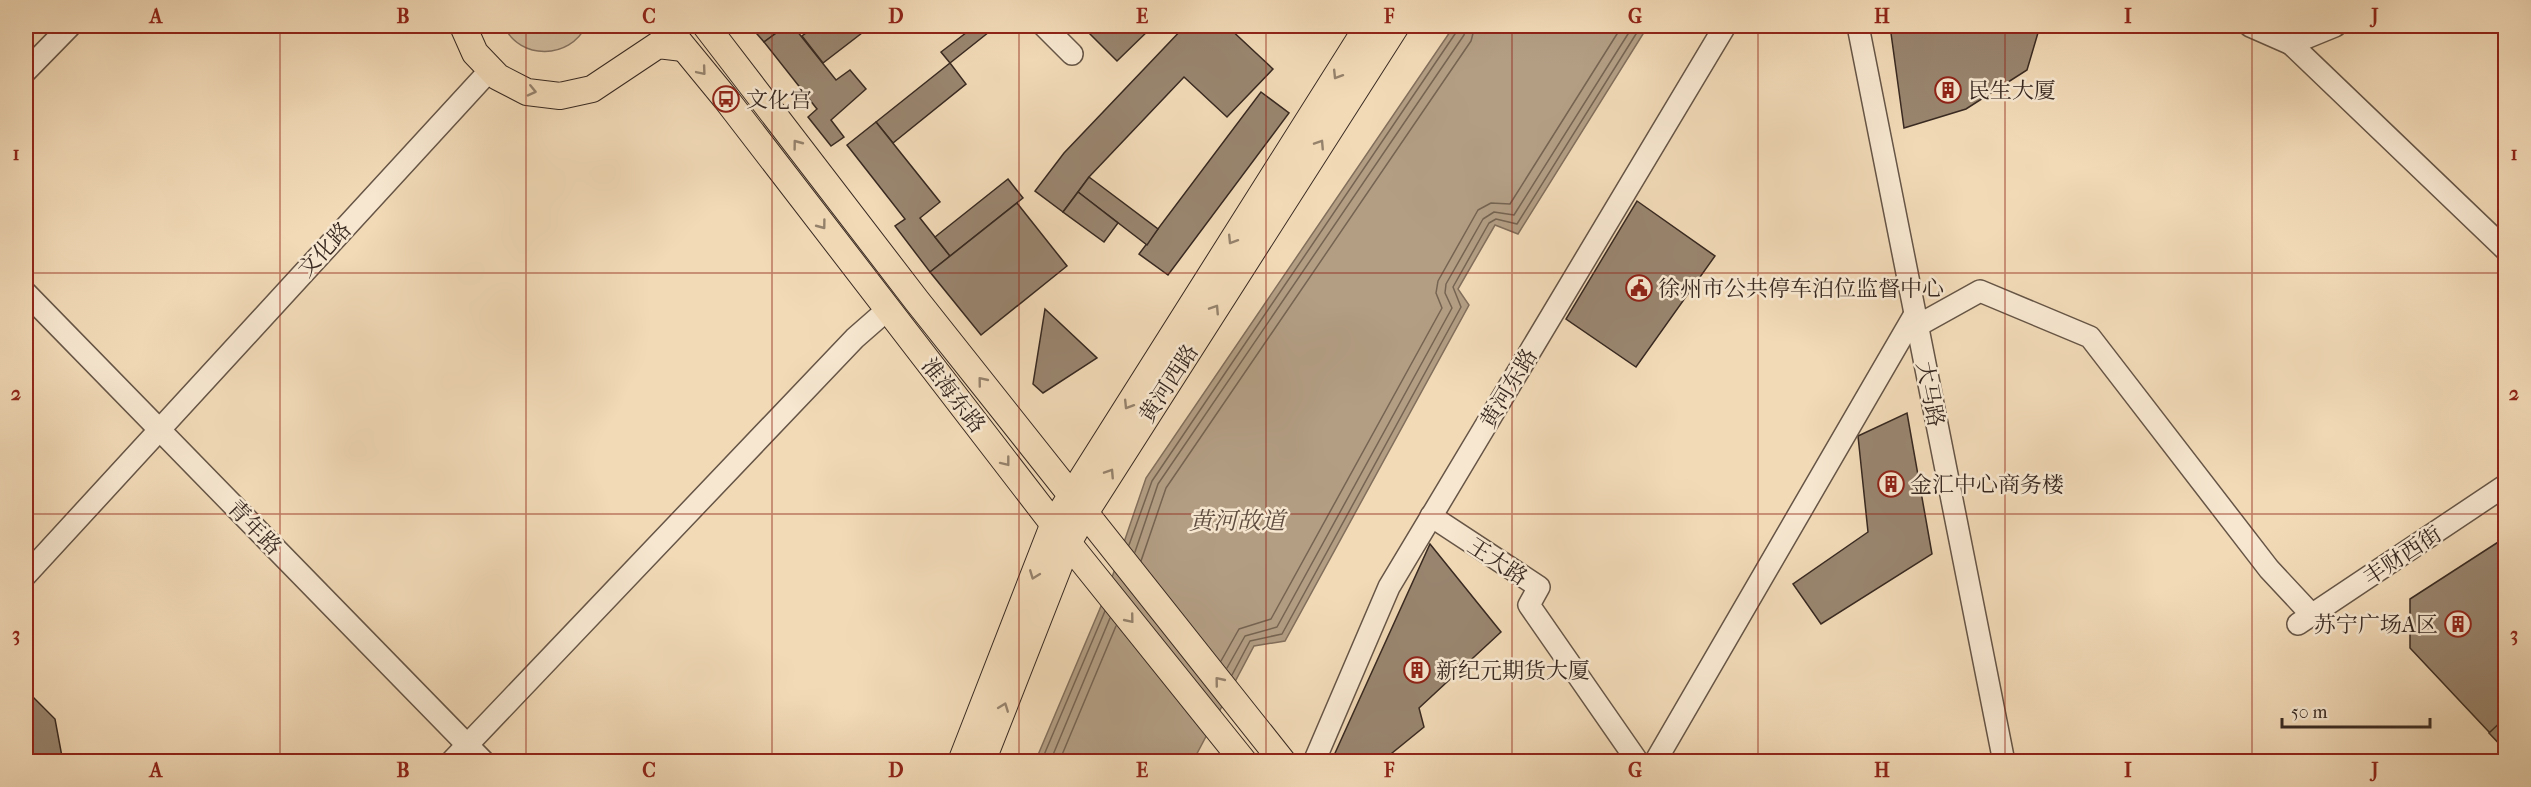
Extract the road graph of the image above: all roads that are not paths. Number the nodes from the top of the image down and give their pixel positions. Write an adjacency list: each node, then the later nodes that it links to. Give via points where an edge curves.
1 (70, 26): 16 (street)
2 (463, 26): 15 (main road, via 475,53)
3 (666, 26): 13 (main road, 淮海东路)
4 (706, 26): 23 (main road, 淮海东路, one-way to 4)
5 (1044, 26): 14 (street)
6 (1368, 26): 23 (main road, 黄河西路, one-way to 23)
7 (1396, 26): 23 (main road, 黄河西路, one-way to 7)
8 (1725, 26): 24 (street, 黄河东路)
9 (1858, 26): 20 (street, 大马路)
10 (2250, 26): 12 (street)
11 (2335, 26): 12 (street)
12 (2291, 44): 17 (street)
13 (683, 48): 15 (main road, one-way to 13, via 527,92 560,96 592,89 657,45); 19 (main road, 淮海东路, one-way to 19)
14 (1072, 54)
15 (491, 69): 21 (street, 文化路)
16 (26, 71)
17 (2505, 250)
18 (26, 293): 21 (street, 青年路)
19 (887, 310): 25 (main road, 淮海东路, one-way to 25); 27 (street, via 855,338)
20 (1916, 320): 22 (street, 丰财西街, via 1980,291 2090,337 2304,618); 36 (street); 37 (street, 大马路)
21 (158, 428): 26 (street, 文化路); 27 (street, 青年路)
22 (2505, 485)
23 (1078, 503): 25 (main road, 黄河西路); 33 (main road, 淮海东路, one-way to 23)
24 (1431, 516): 34 (street, 黄河东路, via 1389,586); 35 (street, 王大路, via 1539,587 1529,605)
25 (1061, 533): 28 (main road, 淮海东路, one-way to 28); 31 (main road, 黄河西路, one-way to 31); 32 (main road, 黄河西路, one-way to 25)
26 (26, 574)
27 (467, 744): 29 (street); 30 (street, 青年路)
28 (1240, 756)
29 (451, 762)
30 (484, 762)
31 (961, 762)
32 (982, 762)
33 (1283, 762)
34 (1314, 762)
35 (1638, 762)
36 (1655, 762)
37 (2004, 762)

